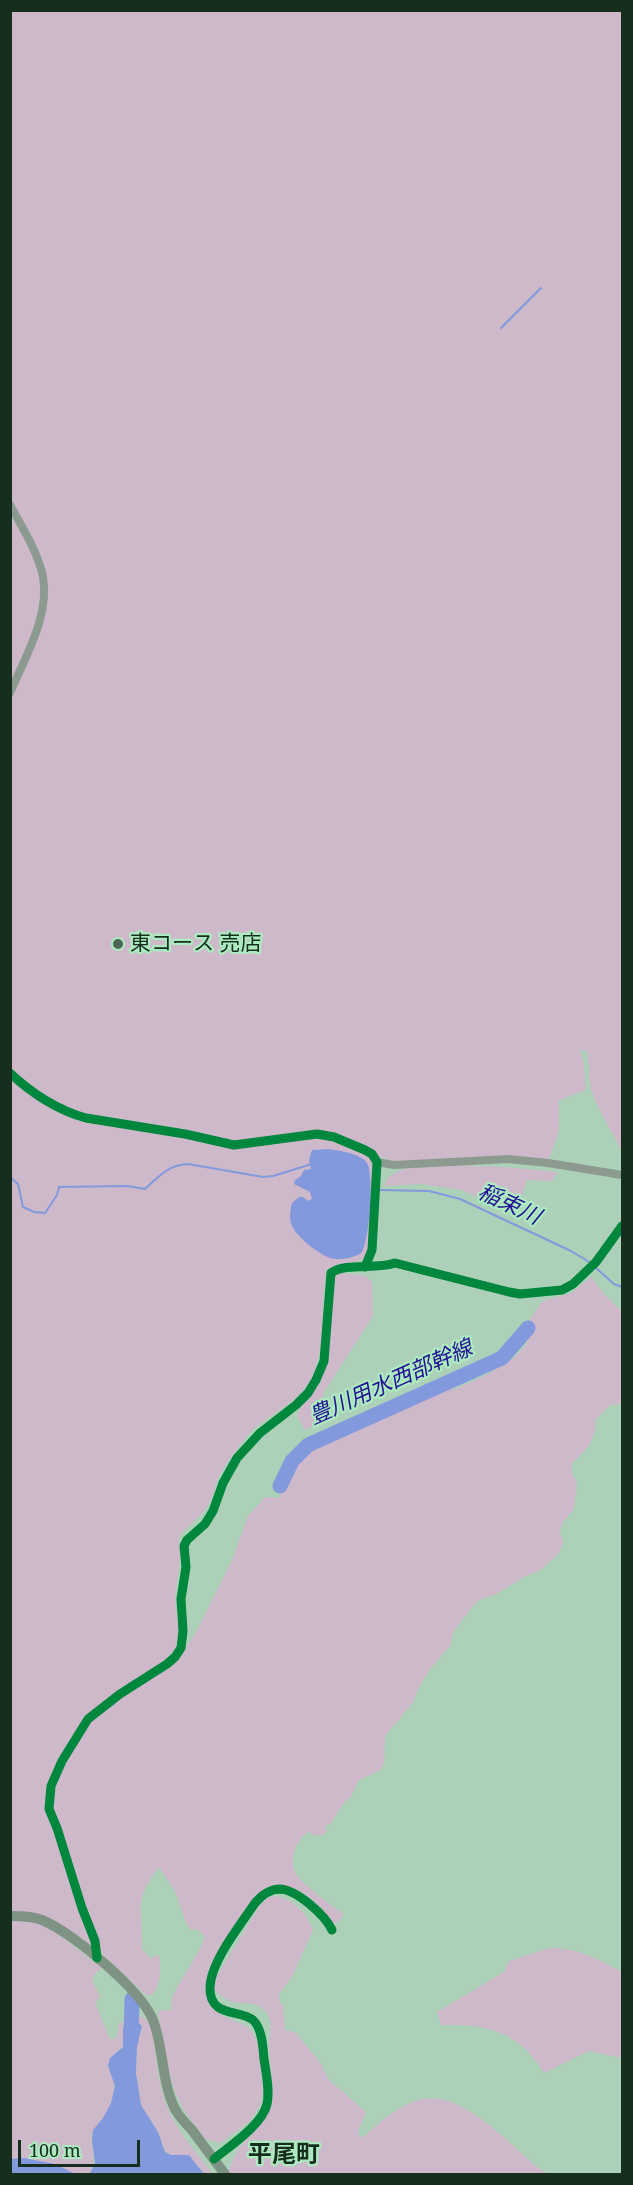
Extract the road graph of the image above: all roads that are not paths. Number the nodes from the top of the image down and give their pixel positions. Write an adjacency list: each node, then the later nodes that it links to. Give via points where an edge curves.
1 (10, 505): 2 (street, via 39,566 45,598)
2 (10, 693)
3 (10, 1073): 4 (street, via 29,1089 77,1116 234,1145 317,1134 365,1150)
4 (377, 1162): 5 (street, via 394,1165 508,1159); 7 (street, via 372,1250)
5 (622, 1175)
6 (622, 1226): 7 (street, via 589,1270 562,1290 520,1294 402,1264)
7 (365, 1267): 10 (street, via 331,1273 324,1361 316,1380 296,1405 237,1458 209,1518 184,1546 181,1648 167,1664 88,1719 51,1786 49,1809 95,1941)
8 (10, 1916): 10 (main road, via 42,1919)
9 (332, 1930): 11 (street, via 324,1916 296,1895 273,1890 255,1903 222,1954 213,1972 212,1997 224,2011 246,2016 255,2023 263,2048 268,2096 263,2115)
10 (97, 1958): 11 (main road, via 130,1986 145,2005 153,2020 175,2109)
11 (214, 2159): 12 (main road)
12 (225, 2175)

